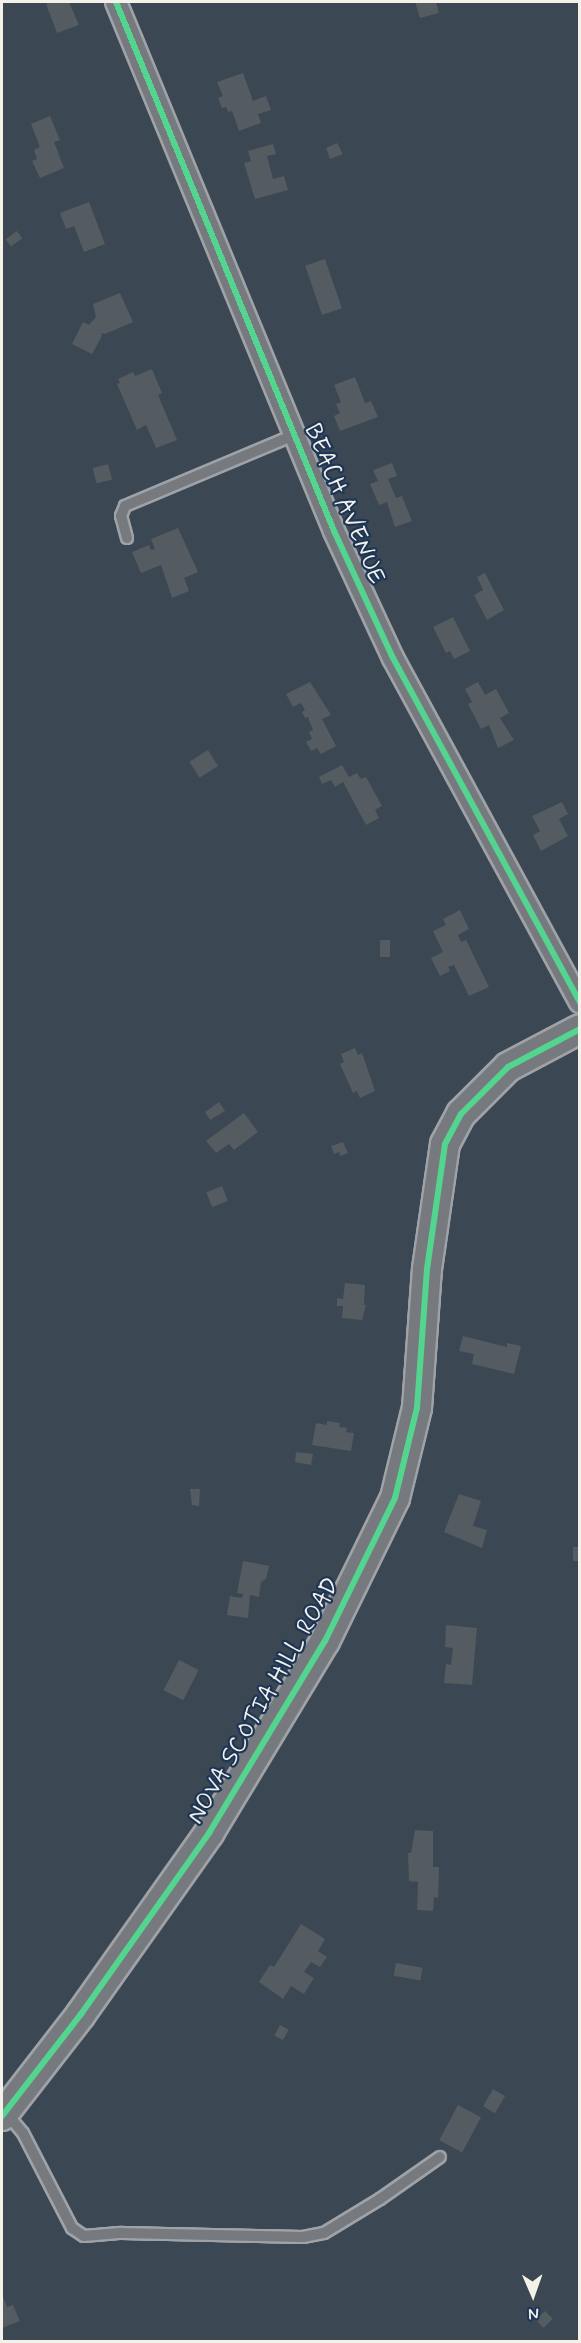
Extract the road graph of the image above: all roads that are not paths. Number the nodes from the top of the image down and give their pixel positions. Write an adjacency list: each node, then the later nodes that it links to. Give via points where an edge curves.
1 (116, 2): 2 (street, BEACH AVENUE)
2 (294, 435): 3 (lane, via 125,506 121,516); 4 (street, BEACH AVENUE, via 393,658)
3 (128, 538)
4 (579, 1002)
5 (579, 1029): 6 (street, NOVA SCOTIA HILL ROAD, via 508,1067 461,1114 445,1144 427,1269 417,1407 395,1498 325,1641 209,1833 81,2014)
6 (3, 2114): 7 (lane, via 23,2133 72,2228 84,2236 134,2233 303,2237 324,2233)
7 (440, 2157)

